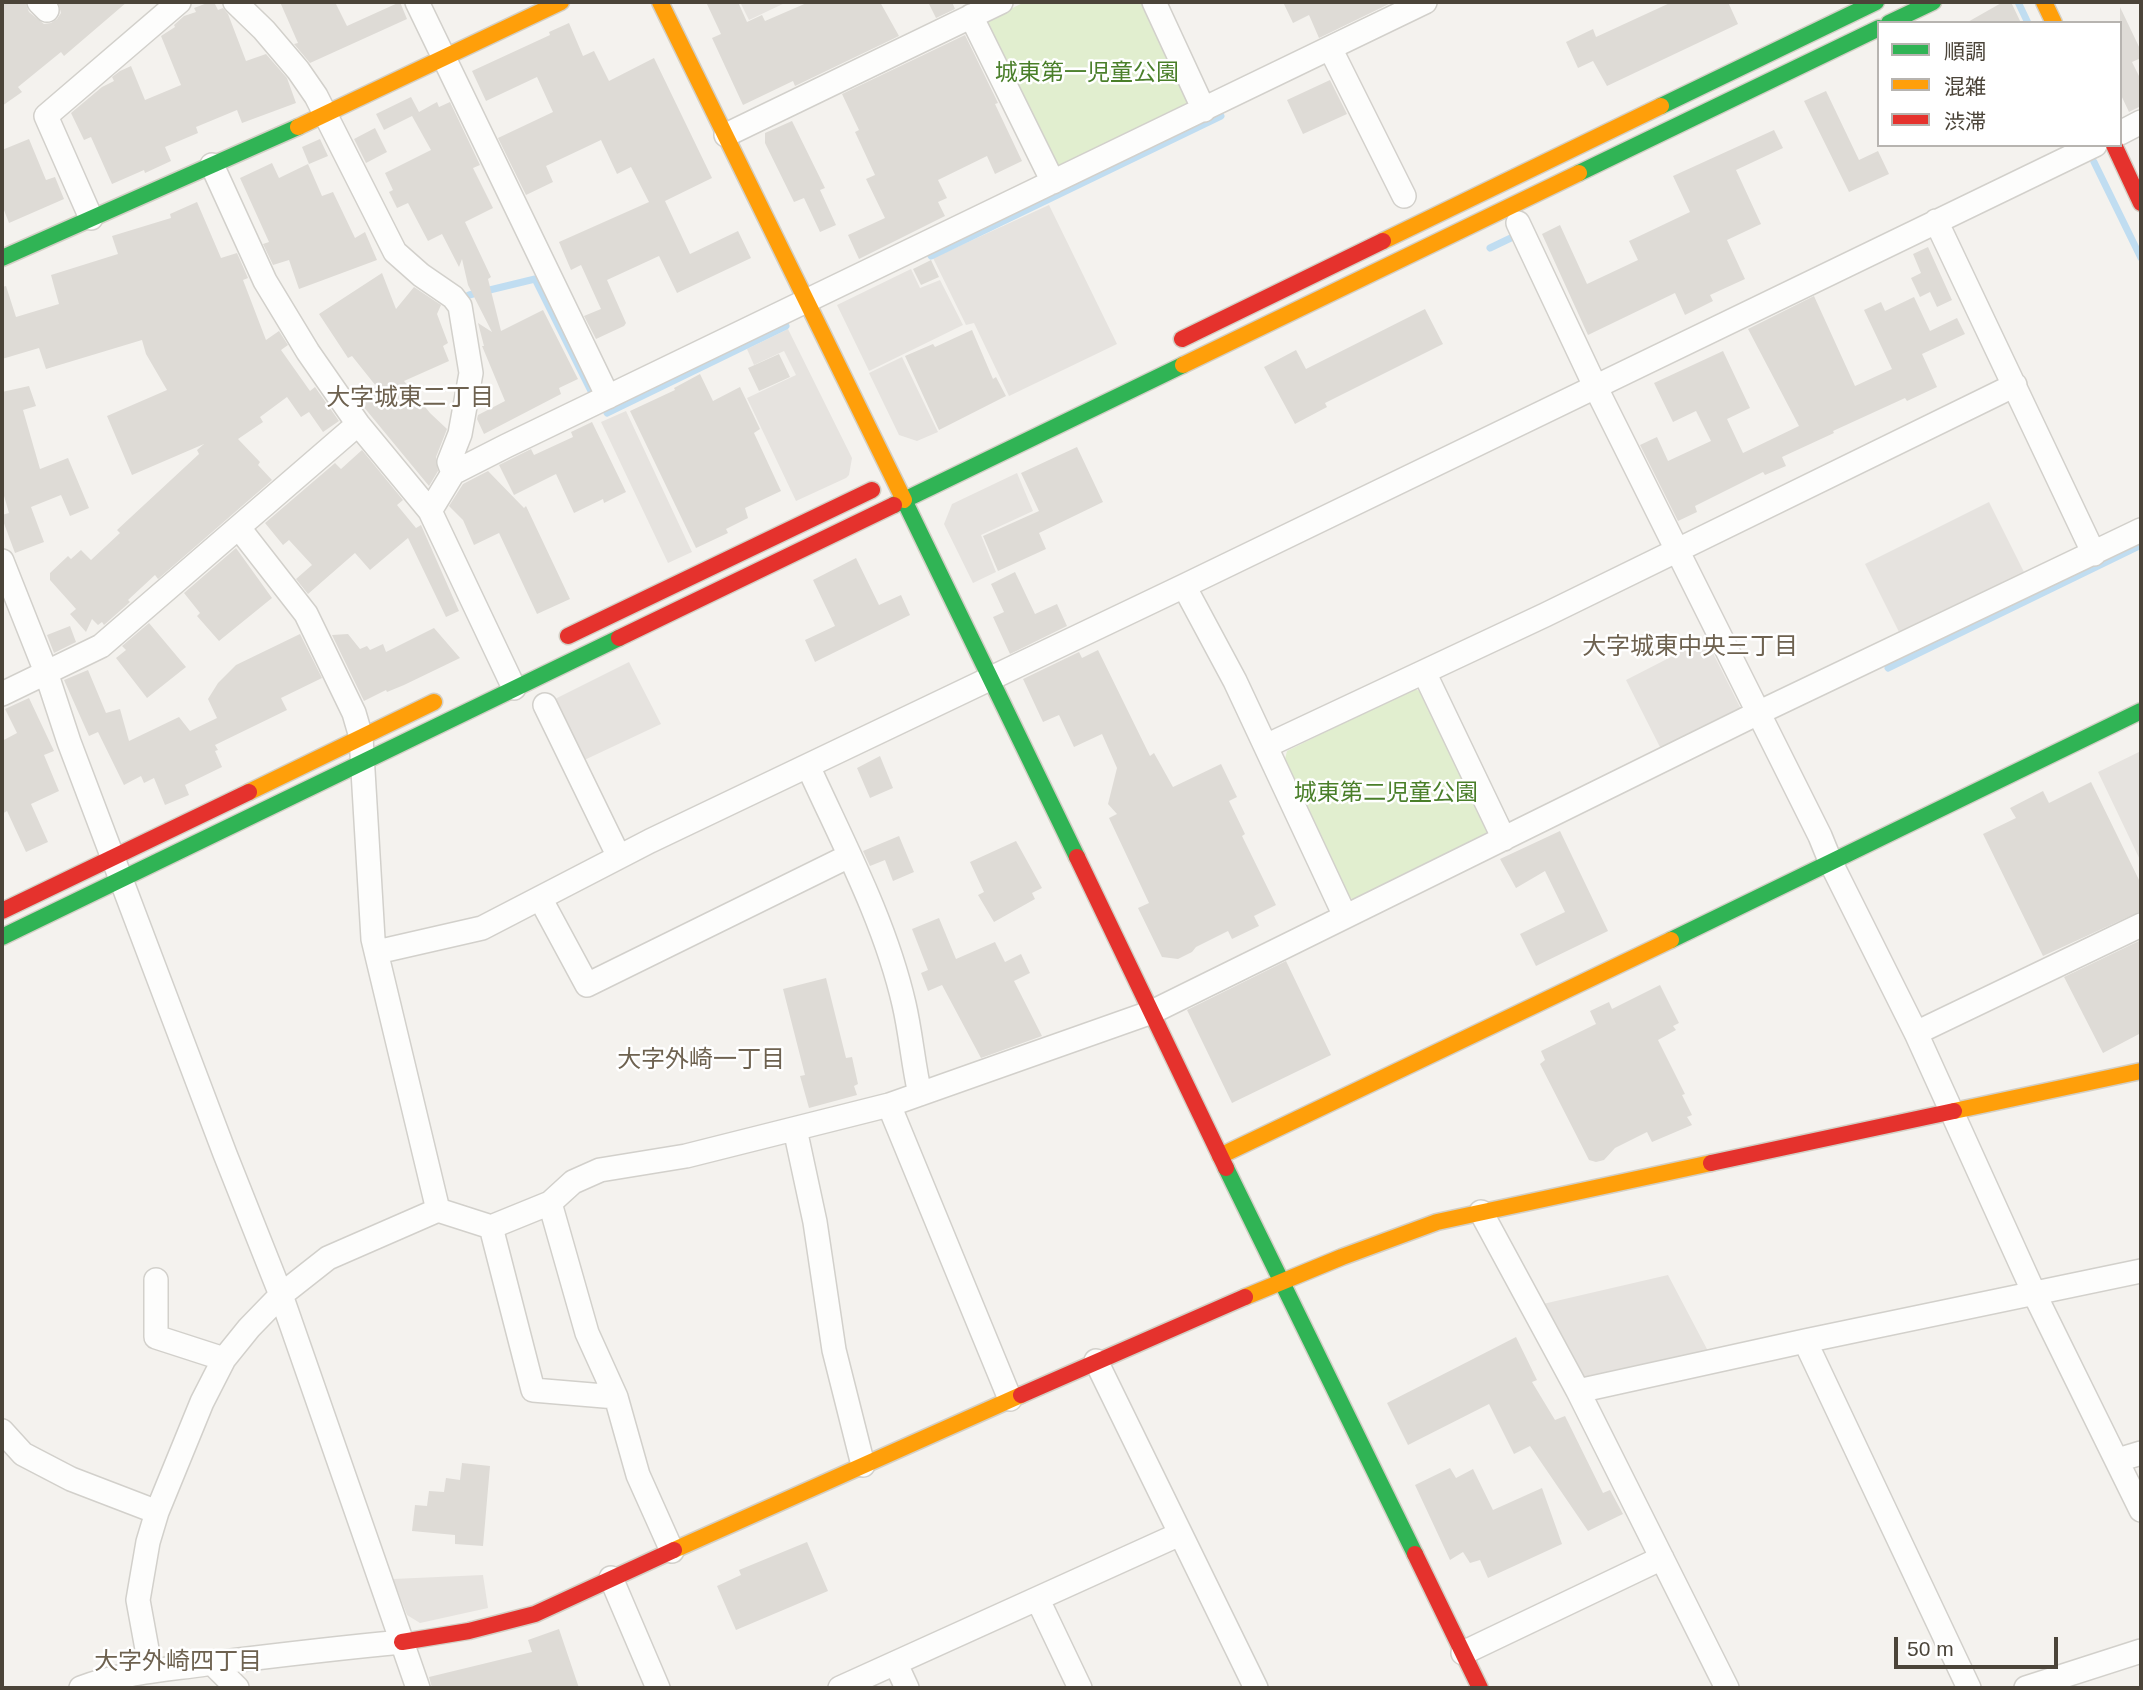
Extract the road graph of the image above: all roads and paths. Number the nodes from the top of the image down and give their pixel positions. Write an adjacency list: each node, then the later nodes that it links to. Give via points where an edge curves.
1 (179, 2): 29 (street, via 46,116)
2 (235, 2): 19 (street, via 298,70)
3 (417, 2): 17 (street)
4 (561, 2): 17 (street)
5 (660, 2): 22 (street)
6 (1001, 2): 12 (street)
7 (1153, 2): 18 (street)
8 (1425, 2): 16 (street)
9 (1876, 2): 34 (street)
10 (1933, 2): 13 (street)
11 (2044, 2): 14 (street)
12 (971, 16): 22 (street); 26 (street)
13 (1893, 21)
14 (2053, 21)
15 (1877, 29): 41 (street)
16 (1330, 48): 18 (street); 27 (street)
17 (444, 58): 19 (street); 37 (street)
18 (1204, 110): 26 (street)
19 (326, 114): 25 (street); 39 (street, via 395,252 460,306 471,373 460,434 449,462)
20 (2141, 122): 21 (street)
21 (2122, 132)
22 (726, 135): 33 (street)
23 (2091, 147): 30 (street)
24 (2115, 147): 28 (street)
25 (212, 165): 29 (street); 38 (street, via 265,281)
26 (1053, 182): 33 (street)
27 (1404, 196)
28 (2141, 203)
29 (91, 218): 32 (street)
30 (1936, 221): 35 (street); 36 (street)
31 (1518, 223): 36 (street)
32 (2, 258)
33 (806, 301): 37 (street); 40 (street)
34 (1171, 345)
35 (2015, 385): 45 (street); 46 (street)
36 (1595, 386): 45 (street); 48 (street)
37 (608, 397): 39 (street)
38 (358, 424): 42 (street); 43 (street)
39 (453, 473): 42 (street)
40 (899, 477): 41 (street); 49 (street)
41 (903, 500): 52 (street); 53 (street)
42 (430, 511): 52 (street)
43 (239, 528): 50 (street, via 101,646); 59 (street, via 306,614 355,713)
44 (2141, 530): 46 (street)
45 (1677, 551): 51 (street); 58 (street)
46 (2094, 554): 58 (street)
47 (2, 561): 50 (street)
48 (1184, 586): 53 (street); 60 (street)
49 (550, 645)
50 (46, 672): 54 (street); 65 (street)
51 (1424, 672): 60 (street); 63 (street)
52 (506, 673): 61 (street)
53 (991, 678): 62 (street); 75 (street)
54 (2, 694)
55 (446, 696): 59 (street)
56 (545, 705): 66 (street)
57 (2141, 711): 67 (street)
58 (1758, 713): 63 (street); 67 (street)
59 (361, 737): 61 (street); 65 (street)
60 (1266, 746): 71 (street)
61 (362, 764): 68 (street); 74 (street)
62 (808, 766): 64 (street); 66 (street)
63 (1504, 839): 71 (street)
64 (849, 856): 69 (street, via 587,985); 78 (street, via 879,926 904,1004)
65 (114, 857): 68 (street); 70 (street)
66 (619, 857): 69 (street)
67 (1831, 863): 76 (street); 82 (street)
68 (122, 879): 73 (street); 91 (street)
69 (540, 898): 74 (street, via 482,928)
70 (2, 911)
71 (1345, 916): 75 (street)
72 (2141, 925): 76 (street)
73 (2, 937)
74 (377, 952): 84 (street)
75 (1152, 1012): 78 (street); 82 (street)
76 (1916, 1033): 80 (street)
77 (2141, 1072): 80 (street)
78 (920, 1094): 79 (street)
79 (889, 1105): 81 (street); 97 (street)
80 (1950, 1112): 85 (street); 90 (street)
81 (796, 1129): 83 (street, via 686,1156 600,1170 573,1182); 101 (street, via 834,1350)
82 (1220, 1156): 89 (street)
83 (550, 1203): 86 (street); 96 (street, via 587,1333)
84 (438, 1210): 86 (street); 91 (street, via 328,1258)
85 (1481, 1212): 89 (street, via 1386,1239); 95 (street)
86 (491, 1227): 96 (street, via 533,1390)
87 (2141, 1271): 90 (street)
88 (156, 1280): 93 (street, via 156,1337)
89 (1282, 1281): 94 (street); 111 (street)
90 (2034, 1293): 92 (street); 100 (street)
91 (281, 1295): 93 (street); 109 (street)
92 (1805, 1341): 95 (street); 125 (street)
93 (224, 1359): 103 (street)
94 (1096, 1361): 97 (street); 104 (street)
95 (1578, 1391): 106 (street)
96 (616, 1397): 105 (street, via 638,1475)
97 (1010, 1399): 101 (street)
98 (2, 1430): 103 (street, via 23,1454 71,1479)
99 (2141, 1454): 100 (street)
100 (2118, 1460): 102 (street)
101 (863, 1465): 105 (street)
102 (2141, 1510)
103 (157, 1512): 114 (street, via 138,1600)
104 (1180, 1534): 108 (street); 122 (street)
105 (673, 1551): 107 (street)
106 (1662, 1558): 111 (street); 124 (street)
107 (611, 1578): 109 (street, via 535,1614); 118 (street)
108 (1038, 1600): 113 (street); 121 (street)
109 (402, 1642): 112 (street); 117 (street)
110 (2141, 1651): 126 (street)
111 (1463, 1653): 123 (street)
112 (213, 1664): 114 (street); 116 (street)
113 (896, 1664): 119 (street); 120 (street)
114 (151, 1671): 115 (street)
115 (81, 1688)
116 (237, 1688)
117 (418, 1688)
118 (659, 1688)
119 (841, 1688)
120 (907, 1688)
121 (1080, 1688)
122 (1256, 1688)
123 (1480, 1688)
124 (1727, 1688)
125 (1969, 1688)
126 (2026, 1688)

